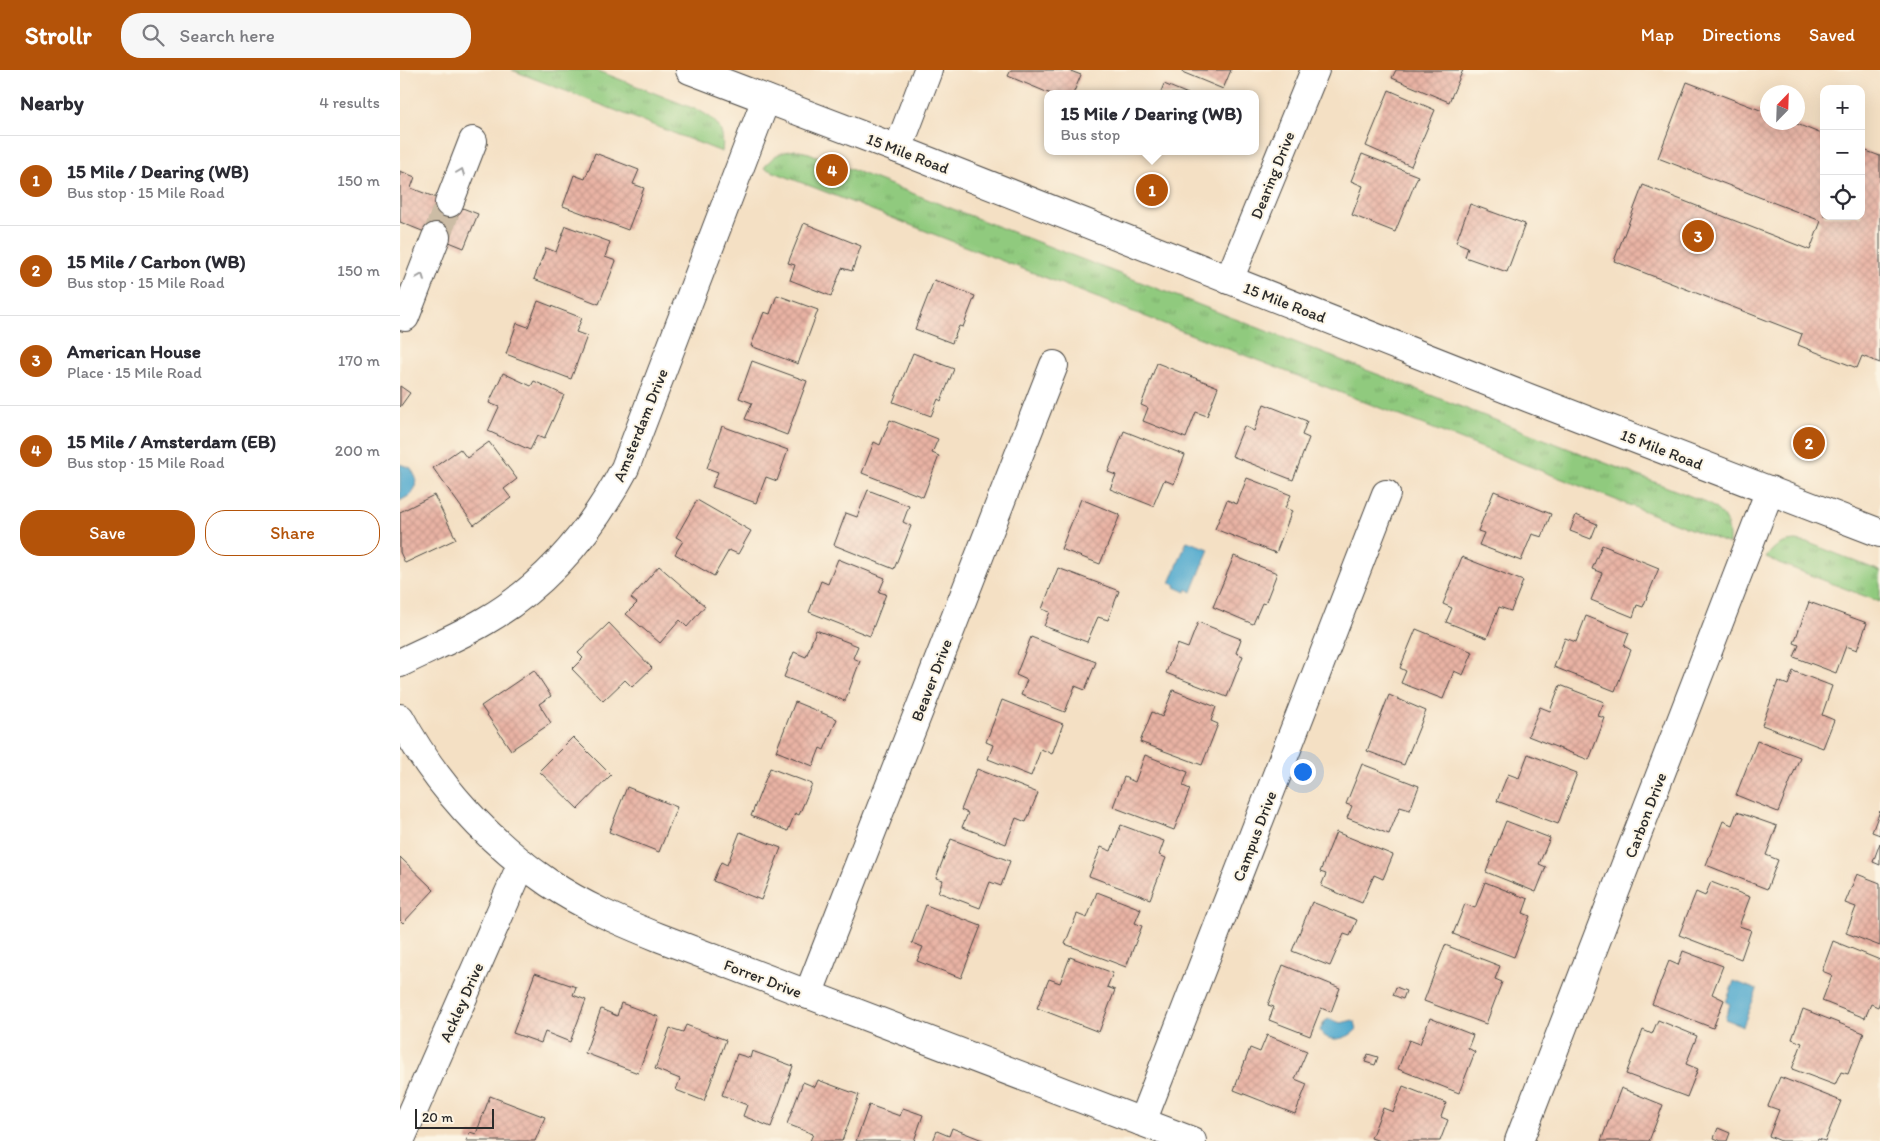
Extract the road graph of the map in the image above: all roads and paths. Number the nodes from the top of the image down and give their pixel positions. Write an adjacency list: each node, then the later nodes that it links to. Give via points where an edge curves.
1 (690, 70): 4 (street, 15 Mile Road)
2 (928, 70): 6 (street)
3 (1315, 70): 9 (street, Dearing Drive)
4 (766, 98): 6 (street, 15 Mile Road); 15 (street, Amsterdam Drive, via 625,468 595,519 548,573 520,598 485,621)
5 (473, 141): 7 (street, one-way to 5)
6 (898, 149): 9 (street, 15 Mile Road)
7 (449, 203)
8 (436, 237): 10 (street, one-way to 8)
9 (1229, 280): 12 (street, 15 Mile Road)
10 (405, 317)
11 (1054, 365): 18 (street, Beaver Drive)
12 (1770, 490): 14 (street, 15 Mile Road); 22 (street, Carbon Drive)
13 (1386, 494): 19 (street, Campus Drive)
14 (1880, 534)
15 (400, 663)
16 (400, 718): 17 (street, Forrer Drive, via 446,788 470,816)
17 (522, 863): 18 (street, Forrer Drive, via 550,883 614,919); 20 (street, Ackley Drive)
18 (808, 995): 19 (street, Forrer Drive)
19 (1142, 1122): 21 (street, Forrer Drive)
20 (400, 1140)
21 (1192, 1141)
22 (1519, 1141)

